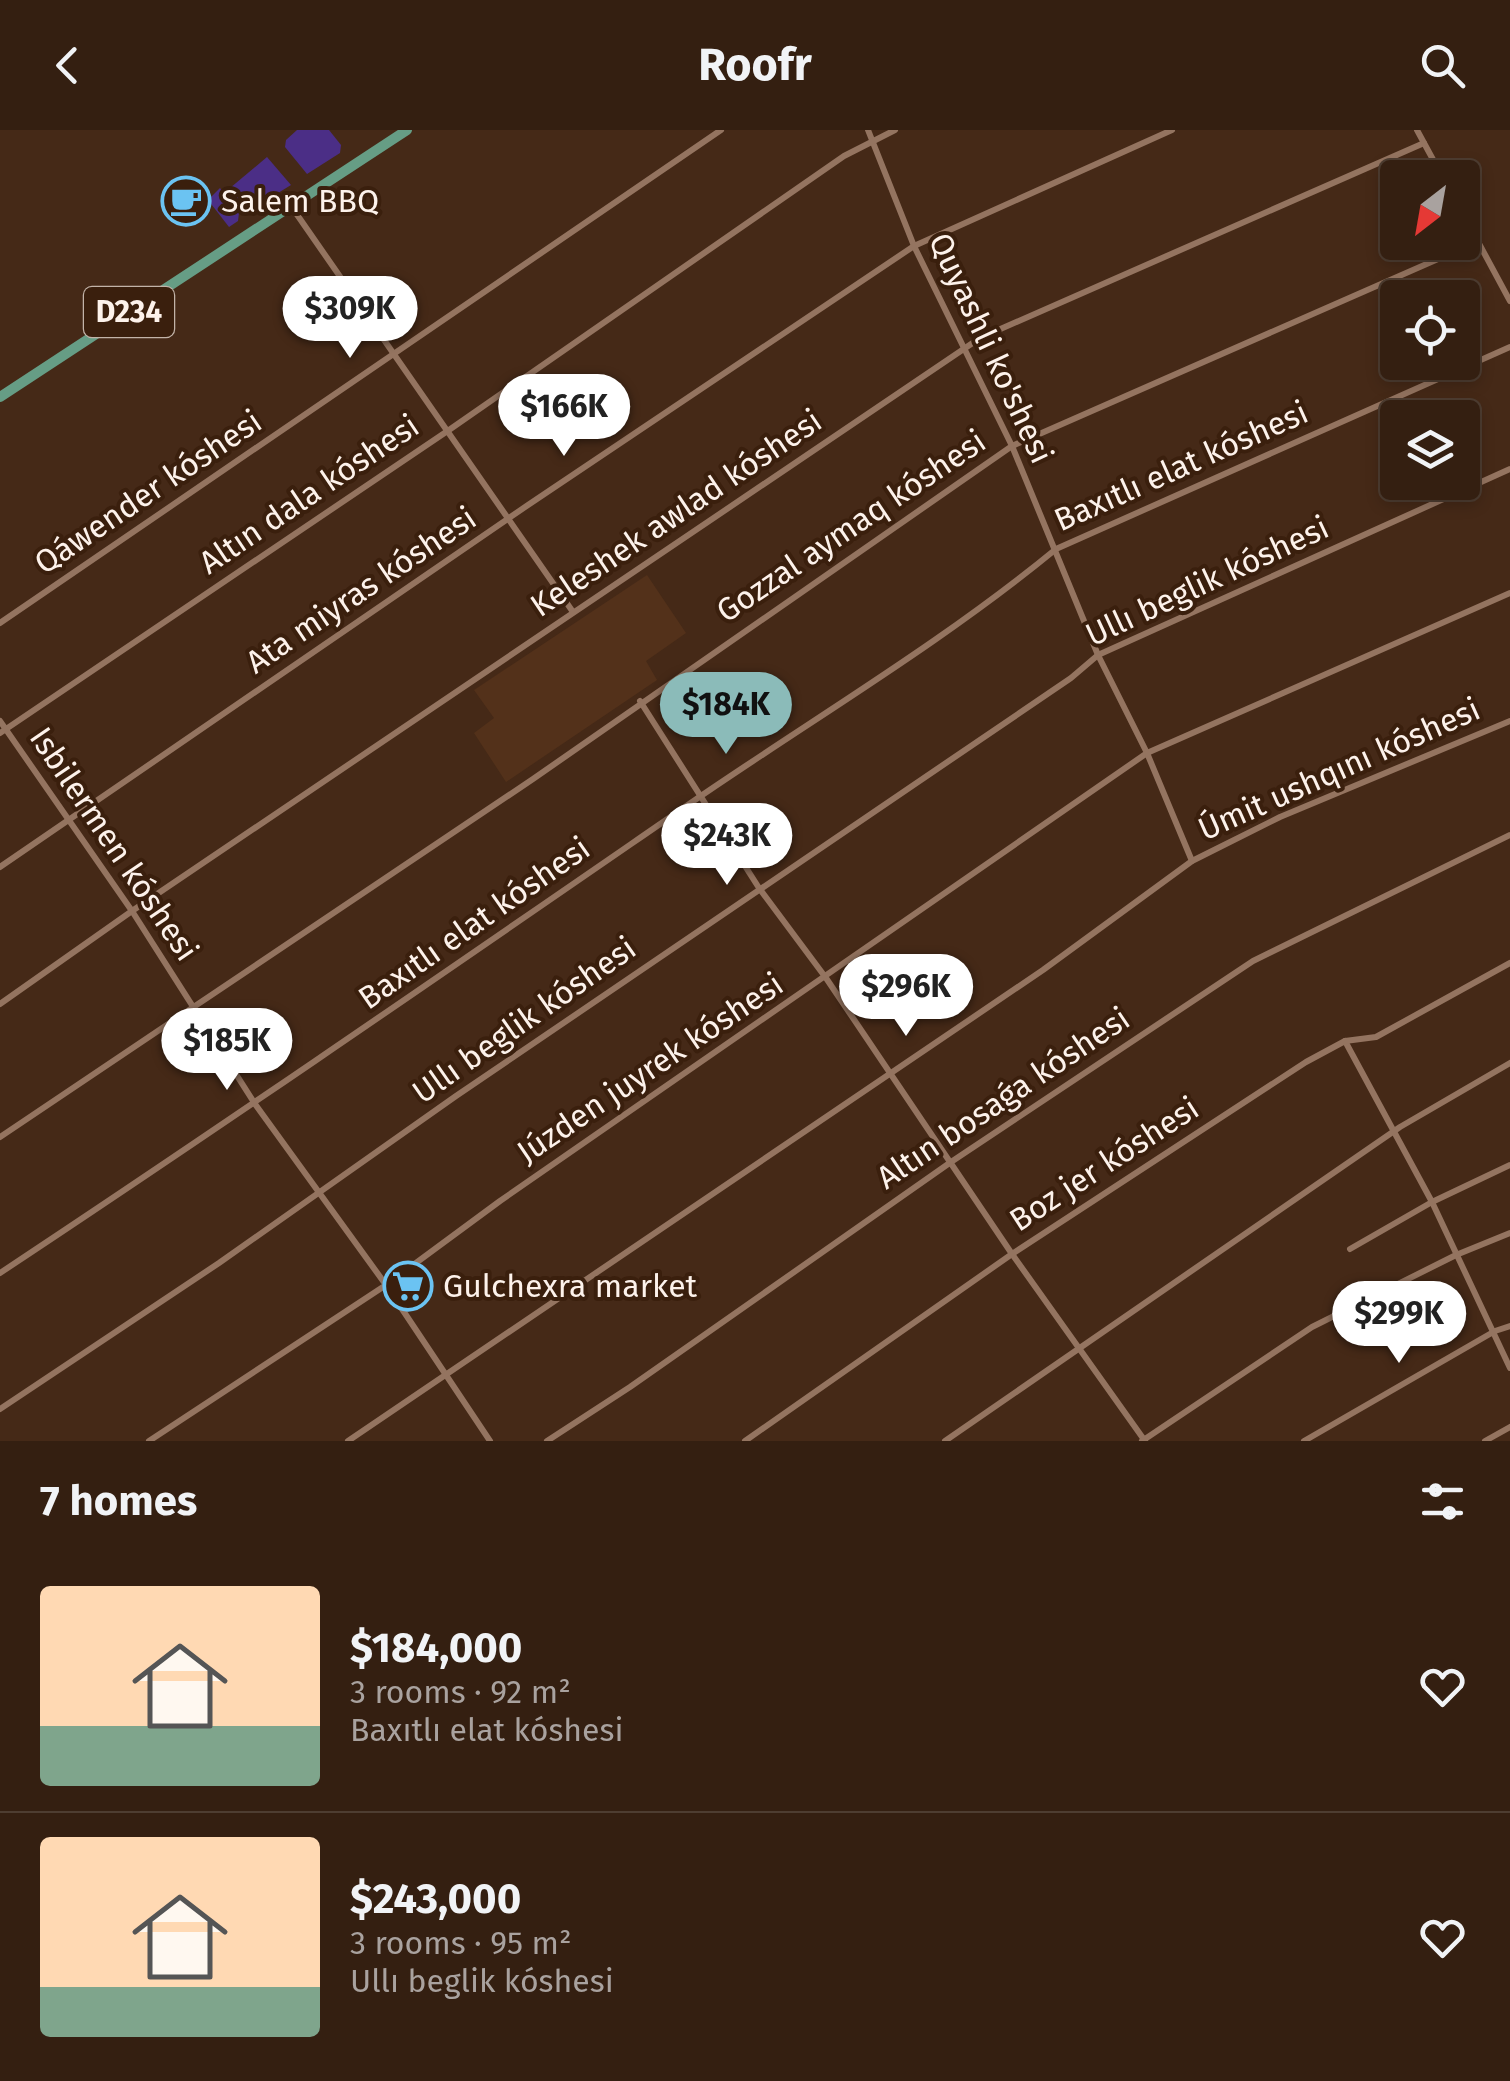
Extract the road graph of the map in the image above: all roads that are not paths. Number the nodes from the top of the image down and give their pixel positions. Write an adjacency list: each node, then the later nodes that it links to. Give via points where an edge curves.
1 (406, 130): 10 (main road, D234)
2 (720, 130): 17 (street, Qáwender kóshesi)
3 (868, 130): 7 (street, Quyashli ko'shesi)
4 (895, 130): 7 (street, Altın dala kóshesi)
5 (1172, 130): 12 (street, Ata miyras kóshesi)
6 (1418, 130): 8 (street)
7 (873, 139): 12 (street, Quyashli ko'shesi); 19 (street, Altın dala kóshesi)
8 (1424, 143): 9 (street); 16 (street, Keleshek awlad kóshesi)
9 (1433, 160)
10 (291, 206): 17 (street); 18 (main road, D234)
11 (1480, 245): 14 (street)
12 (914, 246): 16 (street, Quyashli ko'shesi); 22 (street, Ata miyras kóshesi)
13 (1435, 260): 20 (street, Gozzal aymaq kóshesi)
14 (1510, 302)
15 (1510, 347): 23 (street, Baxıtlı elat kóshesi)
16 (964, 349): 20 (street, Quyashli ko'shesi); 25 (street, Keleshek awlad kóshesi)
17 (394, 352): 19 (street); 26 (street, Qáwender kóshesi)
18 (0, 396)
19 (449, 430): 22 (street); 31 (street, Altın dala kóshesi)
20 (1012, 446): 23 (street, Quyashli ko'shesi); 28 (street, Gozzal aymaq kóshesi)
21 (1510, 468): 27 (street, Ullı beglik kóshesi)
22 (511, 518): 25 (street); 34 (street, Ata miyras kóshesi)
23 (1056, 549): 27 (street, Quyashli ko'shesi); 33 (street, Baxıtlı elat kóshesi, via 998,597)
24 (1510, 593): 32 (street, Júzden juyrek kóshesi)
25 (573, 612): 39 (street, Keleshek awlad kóshesi)
26 (0, 624)
27 (1098, 655): 32 (street, Quyashli ko'shesi); 38 (street, Ullı beglik kóshesi)
28 (640, 701): 33 (street); 43 (street, Gozzal aymaq kóshesi)
29 (0, 721): 31 (street, Isbilermen kóshesi)
30 (1510, 721): 36 (street, Úmit ushqını kóshesi, via 1280,817)
31 (3, 731): 34 (street, Isbilermen kóshesi)
32 (1147, 753): 36 (street, Quyashli ko'shesi); 41 (street, Júzden juyrek kóshesi)
33 (700, 796): 38 (street); 47 (street, Baxıtlı elat kóshesi)
34 (70, 819): 37 (street, Ata miyras kóshesi); 39 (street, Isbilermen kóshesi)
35 (1510, 834): 50 (street, Altın bosaǵa kóshesi, via 1253,961)
36 (1192, 862): 46 (street, Úmit ushqını kóshesi)
37 (0, 866)
38 (759, 888): 41 (street); 52 (street, Ullı beglik kóshesi)
39 (132, 911): 42 (street, Keleshek awlad kóshesi); 43 (street, Isbilermen kóshesi)
40 (1510, 963): 44 (street, Boz jer kóshesi, via 1376,1036)
41 (826, 978): 46 (street); 59 (street, Júzden juyrek kóshesi)
42 (0, 1004)
43 (193, 1004): 47 (street, Isbilermen kóshesi); 49 (street, Gozzal aymaq kóshesi)
44 (1345, 1041): 48 (street); 56 (street, Boz jer kóshesi)
45 (1510, 1064): 48 (street)
46 (889, 1072): 50 (street); 64 (street, Úmit ushqını kóshesi)
47 (255, 1104): 52 (street, Isbilermen kóshesi); 58 (street, Baxıtlı elat kóshesi)
48 (1394, 1131): 53 (street); 62 (street)
49 (0, 1136)
50 (951, 1162): 56 (street); 71 (street, Altın bosaǵa kóshesi)
51 (1510, 1166): 53 (street)
52 (320, 1194): 59 (street, Isbilermen kóshesi); 65 (street, Ullı beglik kóshesi)
53 (1432, 1202): 55 (street); 57 (street)
54 (1510, 1233): 57 (street)
55 (1350, 1250)
56 (1012, 1254): 62 (street); 72 (street, Boz jer kóshesi)
57 (1456, 1255): 61 (street); 67 (street, via 1312,1327)
58 (0, 1273)
59 (386, 1285): 64 (street, Isbilermen kóshesi); 68 (street, Júzden juyrek kóshesi)
60 (1510, 1326): 61 (street)
61 (1495, 1332): 63 (street); 74 (street)
62 (1080, 1349): 67 (street); 73 (street)
63 (1510, 1368)
64 (448, 1374): 69 (street, Úmit ushqını kóshesi); 70 (street, Isbilermen kóshesi)
65 (0, 1409)
66 (1510, 1427): 75 (street)
67 (1143, 1440)
68 (149, 1441)
69 (348, 1441)
70 (490, 1441)
71 (547, 1441)
72 (745, 1441)
73 (945, 1441)
74 (1304, 1441)
75 (1485, 1441)

